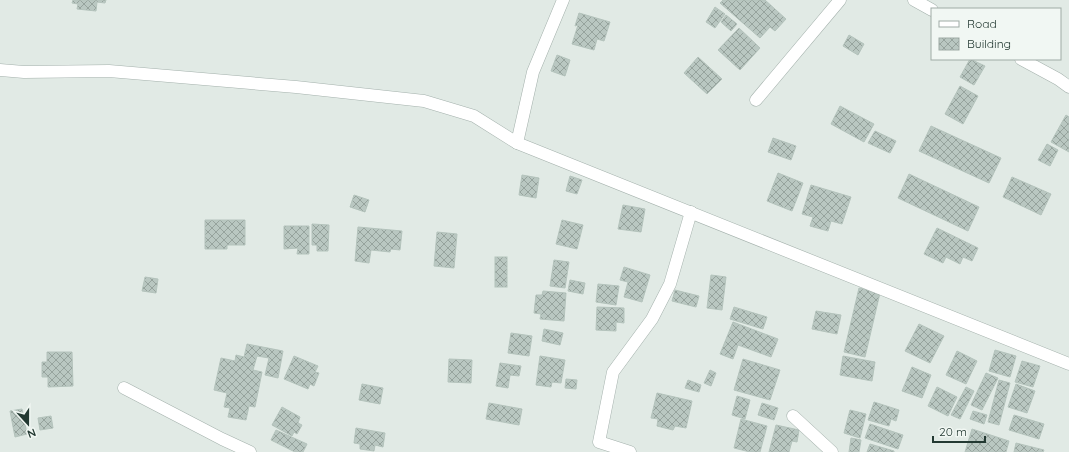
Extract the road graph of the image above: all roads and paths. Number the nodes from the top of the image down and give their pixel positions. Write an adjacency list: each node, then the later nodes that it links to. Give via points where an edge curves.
1 (563, 0): 9 (street, via 533,72)
2 (840, 0): 8 (street)
3 (914, 0): 4 (street)
4 (931, 9)
5 (1023, 60): 7 (street)
6 (0, 70): 9 (street, via 109,71 296,87 424,102 474,116)
7 (1069, 88)
8 (756, 100)
9 (517, 143): 10 (street)
10 (691, 212): 11 (street); 14 (street, via 670,284 652,320 613,372)
11 (1069, 364)
12 (124, 388): 15 (street)
13 (793, 416): 17 (street)
14 (598, 447): 16 (street)
15 (250, 452)
16 (630, 452)
17 (832, 452)

